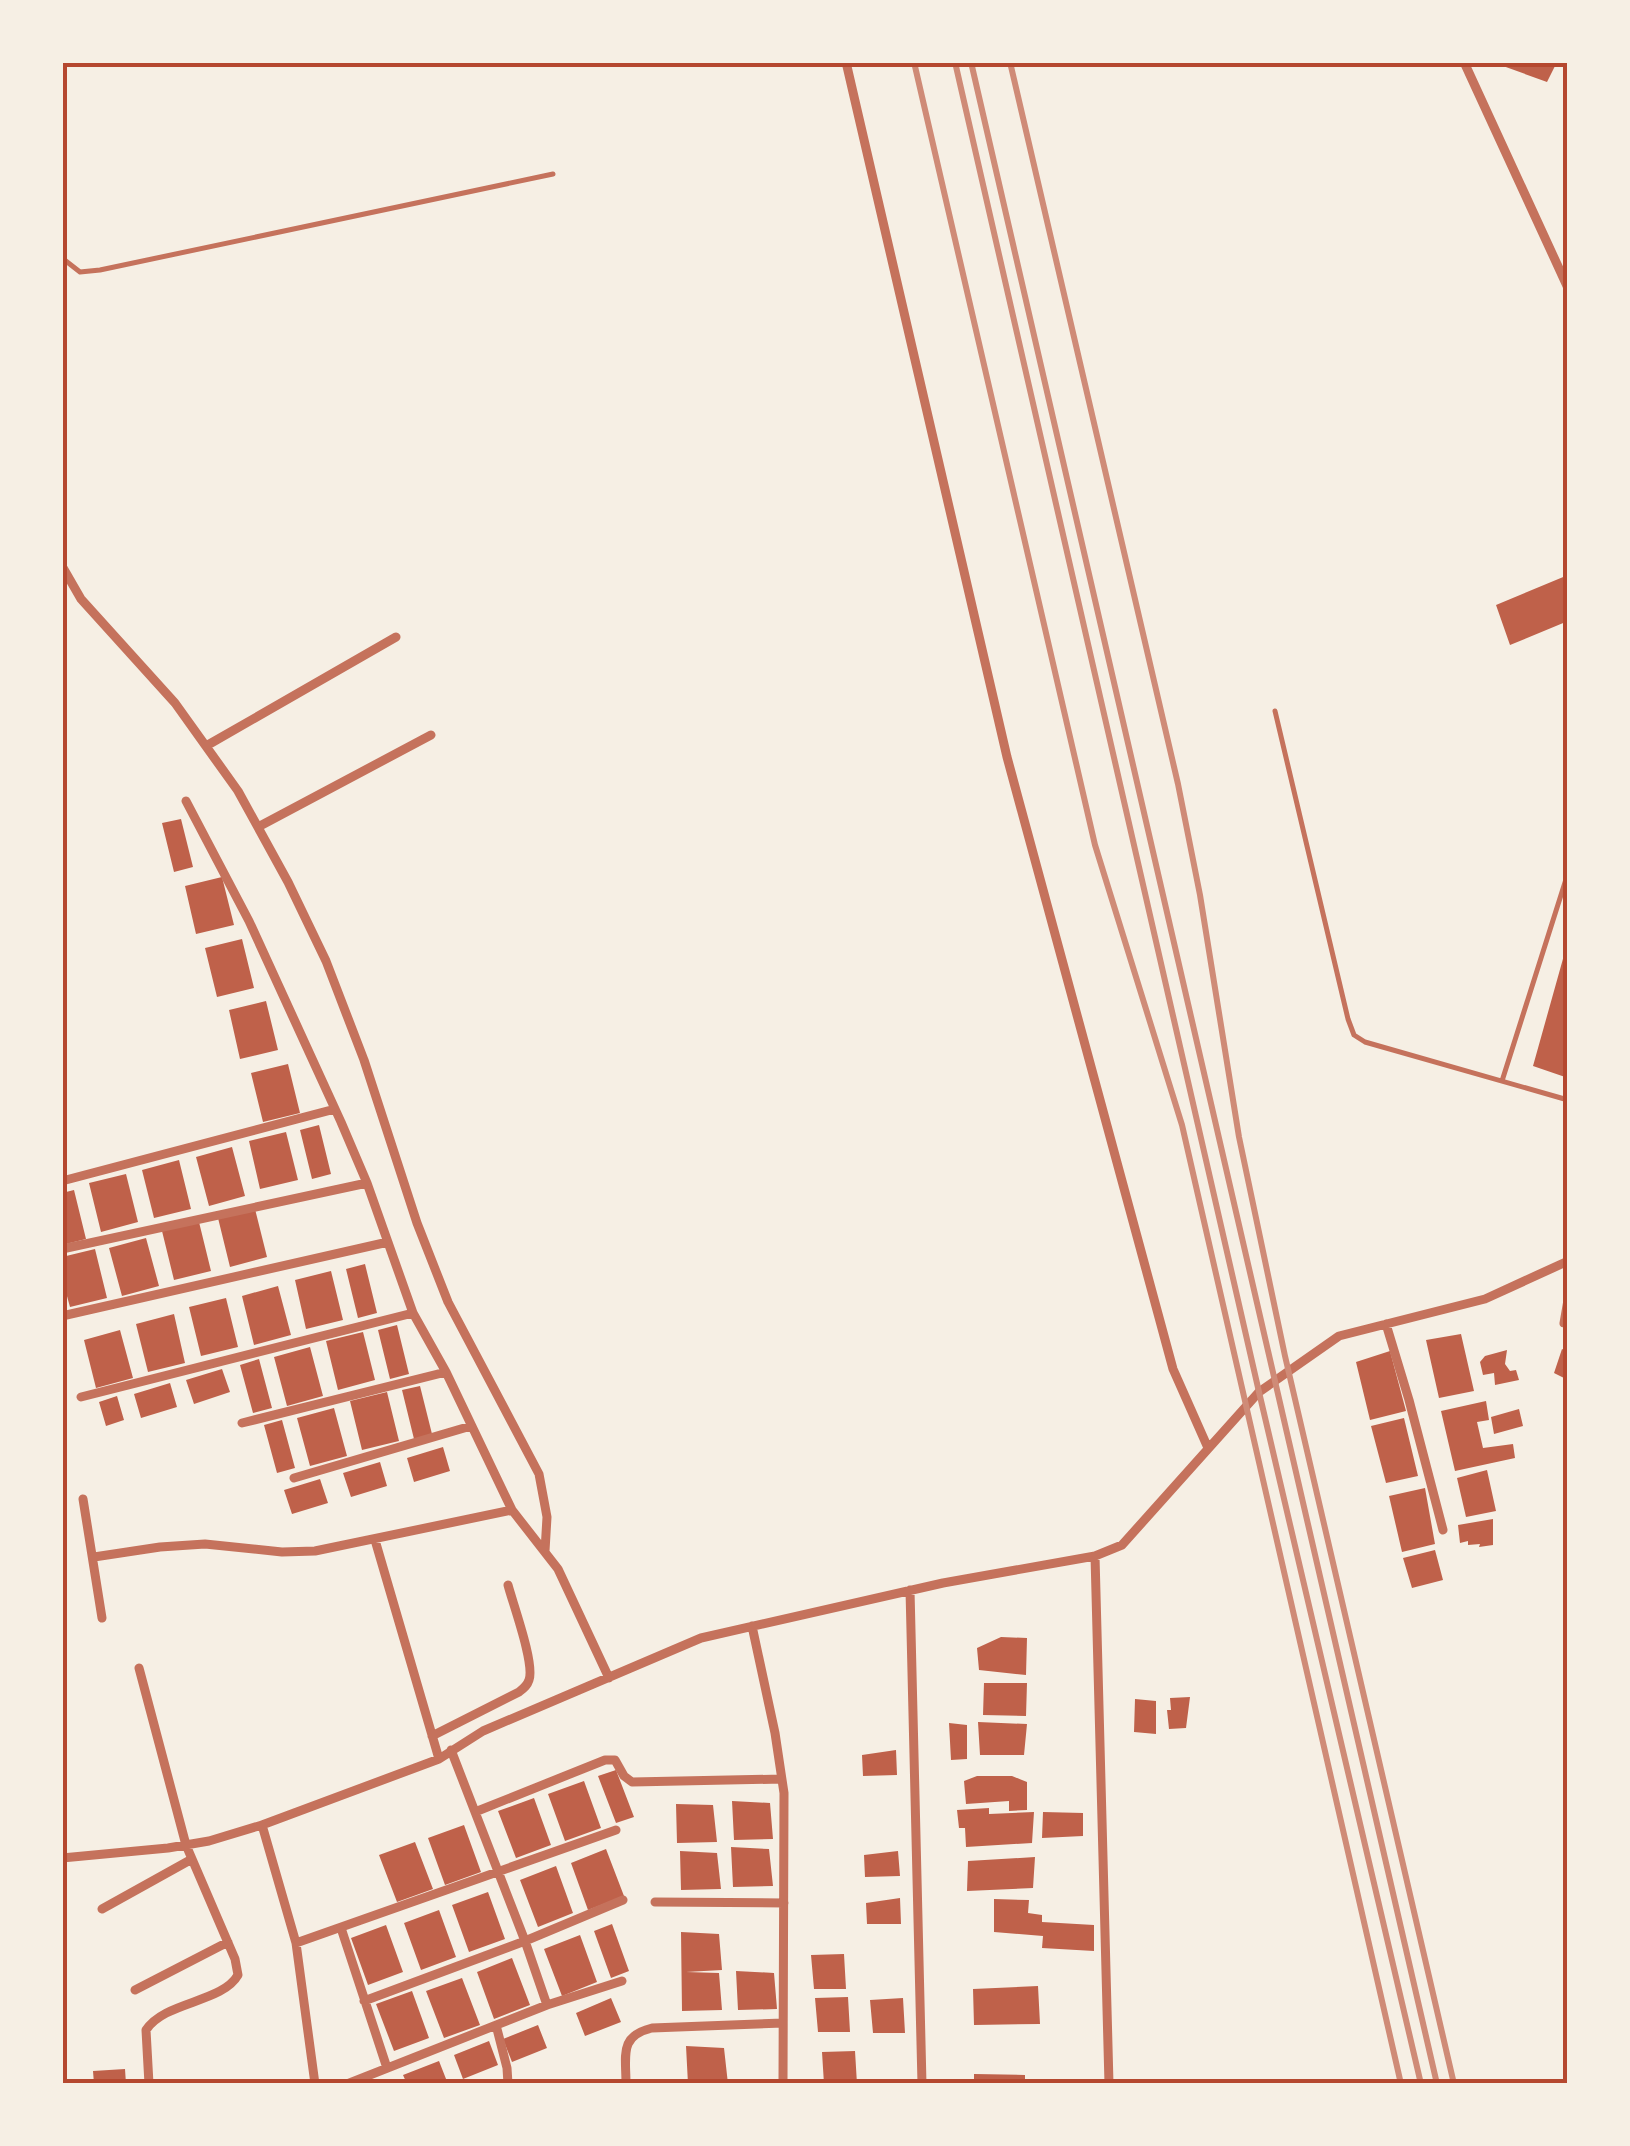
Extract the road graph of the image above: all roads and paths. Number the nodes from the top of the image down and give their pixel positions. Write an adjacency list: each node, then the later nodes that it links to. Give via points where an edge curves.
1 (846, 62): 31 (street, via 1007,757 1173,1368)
2 (1464, 62): 5 (street)
3 (553, 174): 4 (lane, via 100,270 80,272)
4 (62, 258)
5 (1568, 288)
6 (62, 566): 10 (street, via 81,600)
7 (396, 636): 10 (street)
8 (1274, 711): 14 (lane, via 1354,1034)
9 (431, 735): 12 (street)
10 (206, 746): 12 (street)
11 (186, 801): 16 (street)
12 (258, 826): 37 (street, via 326,960 448,1302 539,1474)
13 (1568, 873): 14 (lane)
14 (1502, 1081): 15 (lane)
15 (1568, 1100)
16 (335, 1109): 17 (street); 18 (street)
17 (62, 1181)
18 (367, 1183): 19 (street); 20 (street)
19 (388, 1242): 23 (street); 24 (street)
20 (62, 1249)
21 (1568, 1261): 25 (street, via 1485,1299)
22 (1568, 1300): 26 (street)
23 (413, 1313): 27 (street); 28 (street)
24 (62, 1316)
25 (1386, 1324): 31 (street, via 1339,1336 1259,1392); 35 (street)
26 (1568, 1324)
27 (446, 1372): 29 (street); 30 (street)
28 (81, 1397)
29 (242, 1423)
30 (471, 1426): 32 (street); 34 (street)
31 (1208, 1448): 38 (street, via 1122,1545)
32 (294, 1478)
33 (83, 1499): 39 (street)
34 (512, 1510): 36 (street); 37 (street)
35 (1443, 1530)
36 (375, 1540): 39 (street, via 315,1551 205,1544); 46 (street)
37 (545, 1551): 45 (street)
38 (1096, 1556): 41 (street); 79 (street)
39 (94, 1557): 42 (street)
40 (508, 1586): 46 (street, via 530,1662 527,1686)
41 (910, 1590): 43 (street); 78 (street)
42 (102, 1618)
43 (752, 1626): 45 (street, via 700,1638); 49 (street)
44 (139, 1668): 53 (street)
45 (609, 1678): 47 (street)
46 (432, 1736): 48 (street)
47 (451, 1750): 48 (street); 50 (street)
48 (439, 1759): 51 (street)
49 (782, 1779): 50 (street, via 632,1782 616,1760 606,1760); 59 (street)
50 (475, 1812): 56 (street)
51 (262, 1825): 53 (street); 64 (street)
52 (616, 1830): 56 (street)
53 (186, 1845): 54 (street); 55 (street)
54 (62, 1858)
55 (192, 1859): 60 (street); 63 (street)
56 (498, 1872): 61 (street); 62 (street)
57 (623, 1900): 62 (street)
58 (656, 1902): 59 (street)
59 (784, 1903): 69 (street)
60 (102, 1909)
61 (341, 1928): 64 (street); 67 (street)
62 (525, 1940): 67 (street); 68 (street)
63 (228, 1942): 66 (street); 72 (street, via 238,1969 232,1985 148,2025)
64 (296, 1942): 73 (street)
65 (622, 1981): 68 (street)
66 (135, 1990)
67 (364, 2001): 71 (street)
68 (547, 2005): 70 (street)
69 (783, 2023): 76 (street, via 640,2030 626,2046); 77 (street)
70 (496, 2025): 71 (street); 75 (street)
71 (387, 2068): 74 (street)
72 (148, 2084)
73 (315, 2084)
74 (347, 2084)
75 (508, 2084)
76 (626, 2084)
77 (783, 2084)
78 (922, 2084)
79 (1109, 2084)

